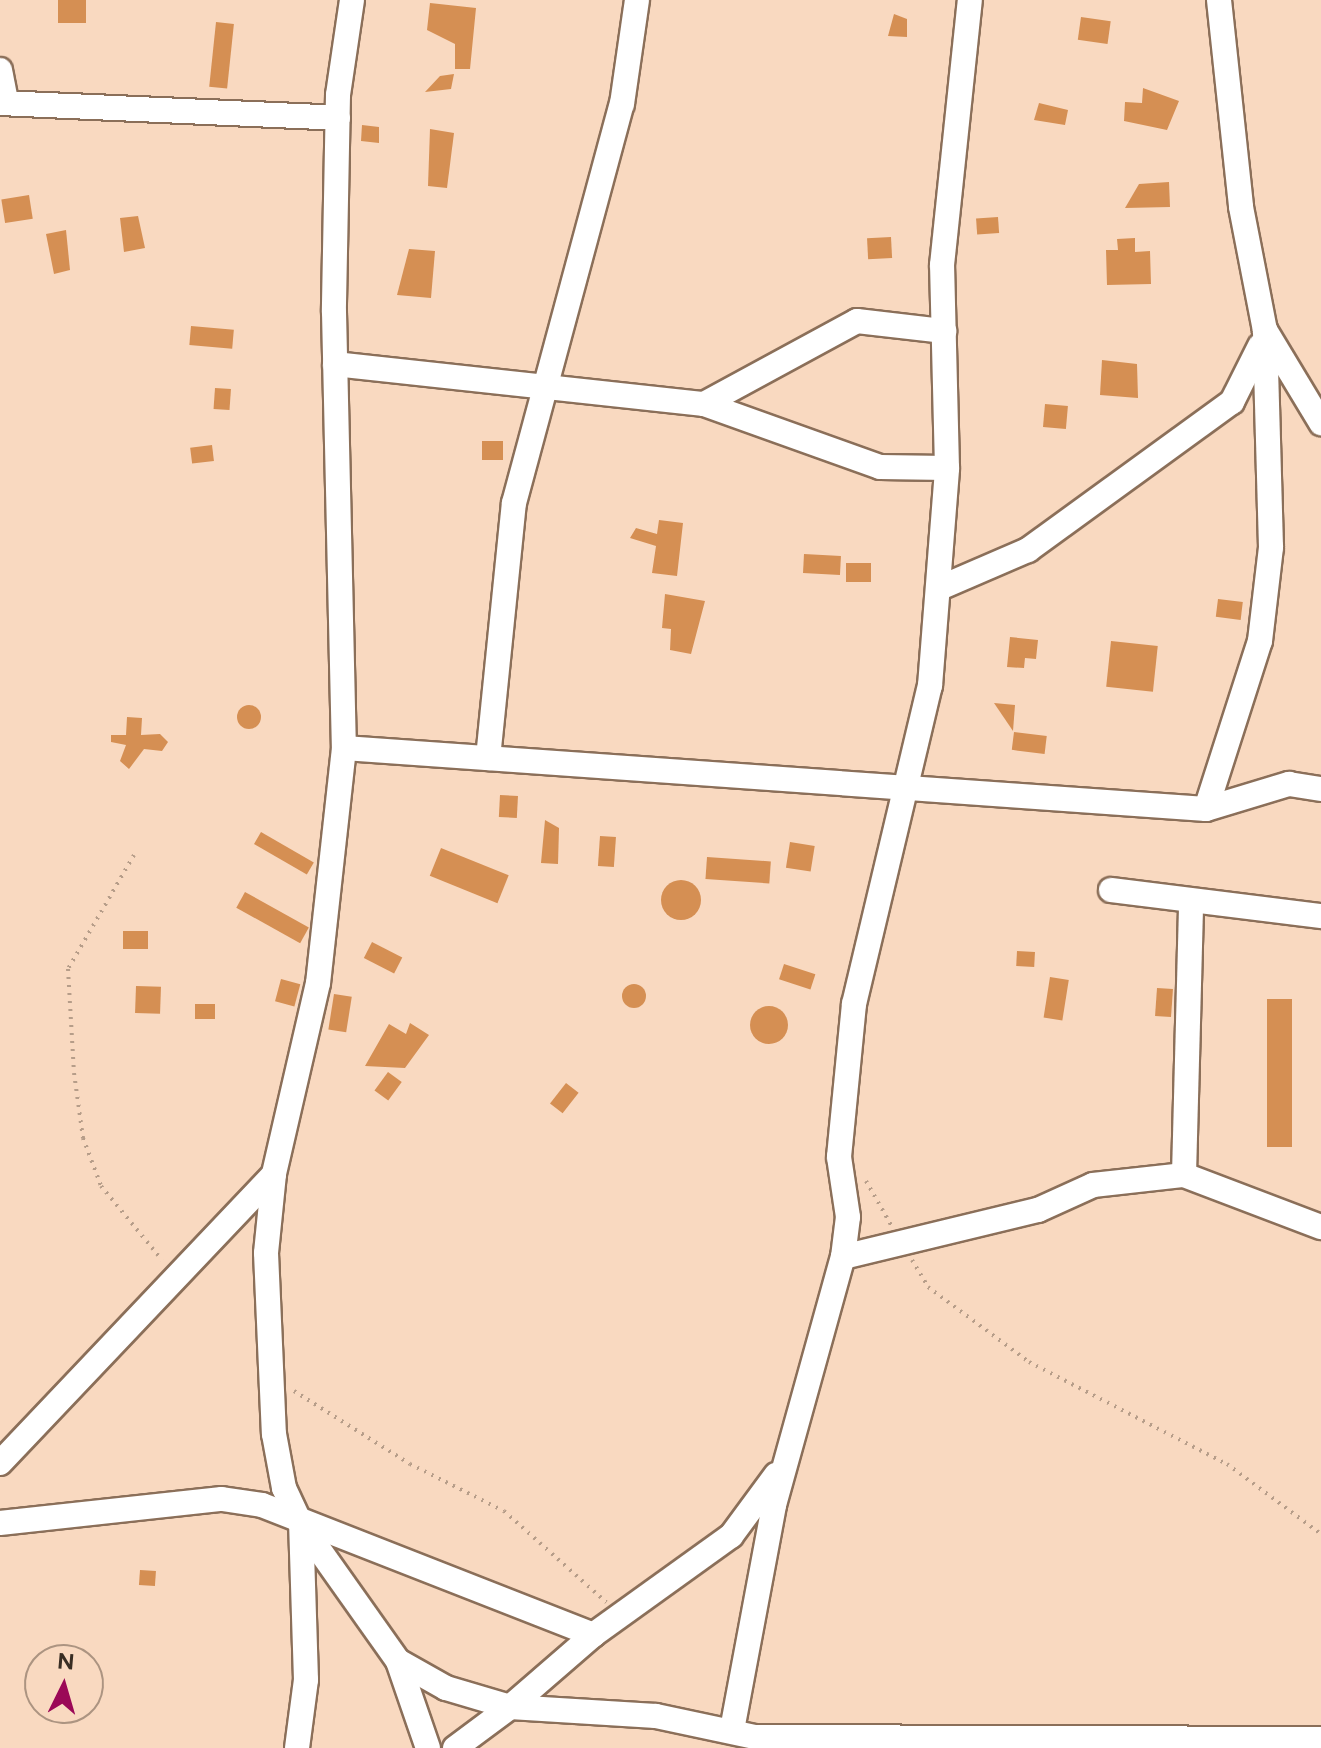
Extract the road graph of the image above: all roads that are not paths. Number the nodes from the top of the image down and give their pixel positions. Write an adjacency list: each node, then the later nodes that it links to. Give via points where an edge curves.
1 (352, 0): 7 (street)
2 (637, 0): 11 (street, via 622,104)
3 (970, 0): 9 (street, via 942,265)
4 (1219, 0): 8 (street, via 1241,207)
5 (0, 70): 6 (street)
6 (3, 102): 7 (street)
7 (338, 118): 10 (street)
8 (1265, 330): 13 (street); 15 (street, via 1251,375 1232,402 1028,550); 20 (street, via 1275,506 1268,579 1260,641)
9 (944, 331): 12 (street, via 857,321); 14 (street)
10 (335, 364): 11 (street); 16 (street)
11 (551, 389): 12 (street); 17 (street, via 514,503)
12 (704, 404): 14 (street, via 880,467)
13 (1321, 423)
14 (947, 468): 15 (street)
15 (942, 587): 18 (street, via 930,686)
16 (344, 748): 17 (street); 24 (street, via 318,983)
17 (488, 758): 18 (street)
18 (907, 783): 20 (street); 27 (street, via 845,1072)
19 (1321, 789): 20 (street, via 1289,784)
20 (1206, 809)
21 (1111, 890): 22 (street)
22 (1191, 904): 23 (street); 25 (street)
23 (1321, 916)
24 (274, 1174): 28 (street); 31 (street, via 266,1253 272,1376 284,1488)
25 (1184, 1175): 26 (street); 27 (street, via 1093,1185 1038,1210)
26 (1321, 1227)
27 (843, 1257): 29 (street)
28 (0, 1463)
29 (785, 1463): 32 (street, via 731,1536); 35 (street)
30 (0, 1523): 31 (street, via 222,1499 262,1505)
31 (301, 1524): 32 (street); 33 (street); 38 (street, via 306,1680)
32 (593, 1635): 34 (street)
33 (398, 1661): 34 (street, via 446,1688); 37 (street)
34 (510, 1707): 35 (street, via 656,1716); 39 (street)
35 (732, 1730): 36 (street, via 755,1737)
36 (1321, 1739)
37 (425, 1746)
38 (297, 1748)
39 (455, 1748)

